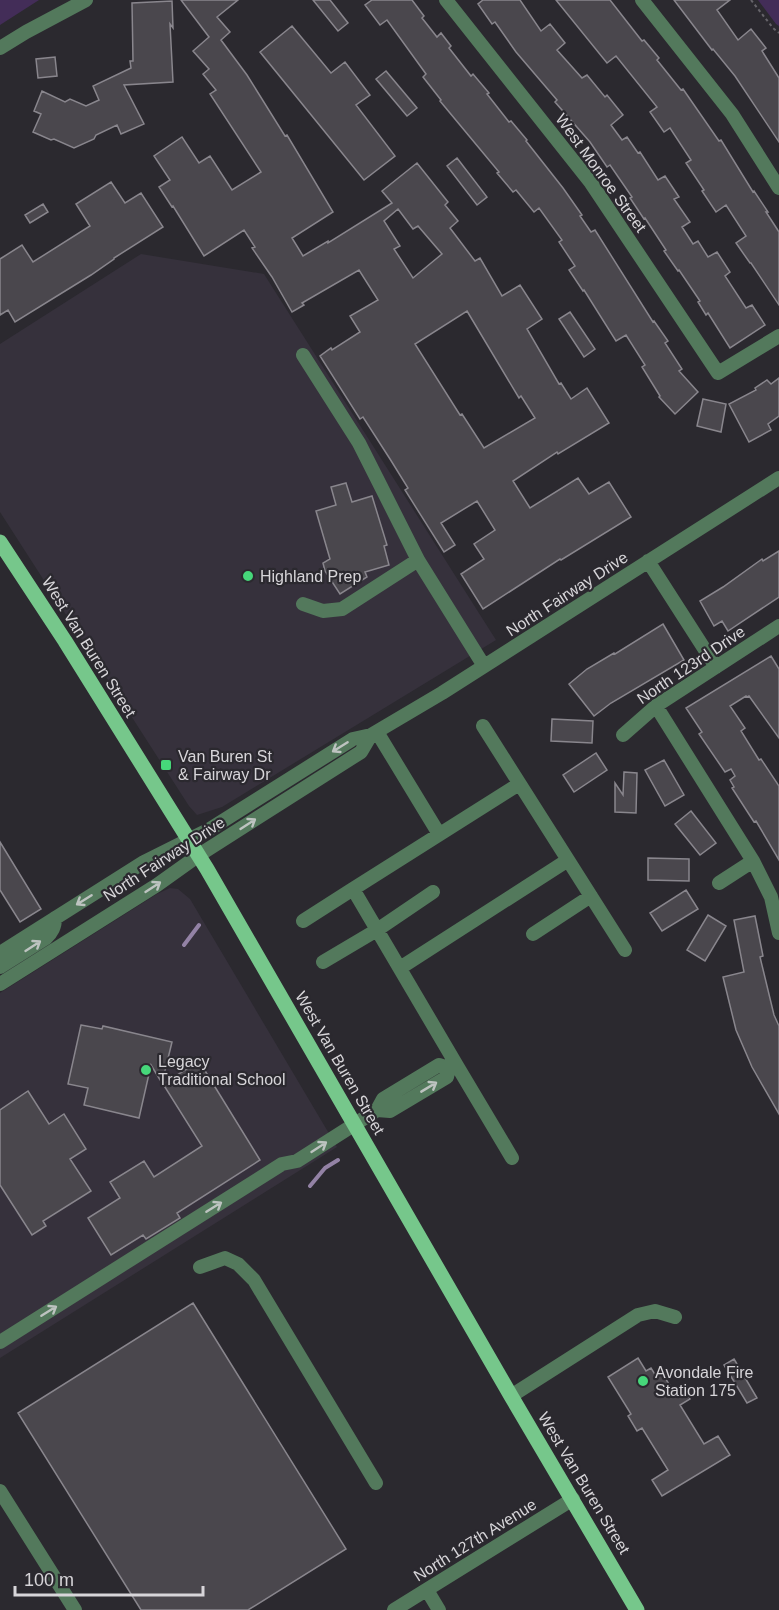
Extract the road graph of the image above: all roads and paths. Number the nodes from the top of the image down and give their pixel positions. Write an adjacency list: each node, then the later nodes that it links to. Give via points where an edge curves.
1 (86, 0): 6 (street)
2 (446, 0): 8 (street, West Monroe Street, via 591,183 718,373)
3 (642, 0): 7 (street, via 732,114)
4 (751, 0): 5 (path)
5 (779, 33)
6 (0, 48)
7 (779, 188)
8 (779, 336)
9 (303, 355): 12 (street, via 358,443)
10 (779, 478): 13 (street, North Fairway Drive)
11 (0, 542): 24 (main road, West Van Buren Street)
12 (418, 560): 14 (street, via 342,609 323,611); 16 (street)
13 (648, 561): 16 (street, North Fairway Drive); 17 (street)
14 (303, 604)
15 (779, 626): 17 (street, North 123rd Drive)
16 (484, 666): 20 (street, North Fairway Drive)
17 (716, 667): 18 (street, North 123rd Drive)
18 (656, 706): 21 (street, North 123rd Drive); 27 (street)
19 (483, 726): 22 (street)
20 (374, 734): 23 (street); 24 (street, North Fairway Drive, one-way to 24, via 353,739); 25 (street, North Fairway Drive, one-way to 20, via 361,752)
21 (623, 735)
22 (519, 784): 23 (street); 26 (street)
23 (439, 834): 29 (street)
24 (189, 839): 25 (main road, West Van Buren Street); 32 (street, North Fairway Drive, one-way to 32, via 144,862)
25 (199, 855): 42 (street, North Fairway Drive, one-way to 25); 44 (main road, West Van Buren Street)
26 (567, 860): 31 (street); 41 (street)
27 (753, 861): 28 (street); 35 (street, via 771,897)
28 (719, 883)
29 (353, 889): 33 (street); 34 (street)
30 (433, 892): 34 (street)
31 (591, 896): 36 (street); 37 (street)
32 (55, 918): 38 (street, North Fairway Drive); 40 (street, one-way to 32, via 46,938)
33 (303, 921)
34 (377, 930): 39 (street); 41 (street)
35 (779, 933)
36 (533, 934)
37 (625, 950)
38 (0, 953)
39 (323, 962)
40 (0, 967)
41 (400, 968): 43 (street)
42 (0, 984)
43 (453, 1066): 44 (street, via 447,1077 390,1111 377,1110); 45 (street)
44 (354, 1125): 48 (street, one-way to 44, via 282,1164 297,1161); 49 (main road, West Van Buren Street)
45 (513, 1158)
46 (200, 1267): 50 (street, via 225,1258 238,1264 254,1280)
47 (675, 1317): 49 (street, via 655,1311 638,1315)
48 (0, 1342)
49 (511, 1396): 52 (main road, West Van Buren Street)
50 (376, 1483)
51 (0, 1491): 54 (street)
52 (573, 1499): 53 (street, North 127th Avenue); 57 (main road, West Van Buren Street)
53 (427, 1590): 55 (street, North 127th Avenue); 56 (street)
54 (75, 1610)
55 (394, 1610)
56 (439, 1610)
57 (637, 1610)

